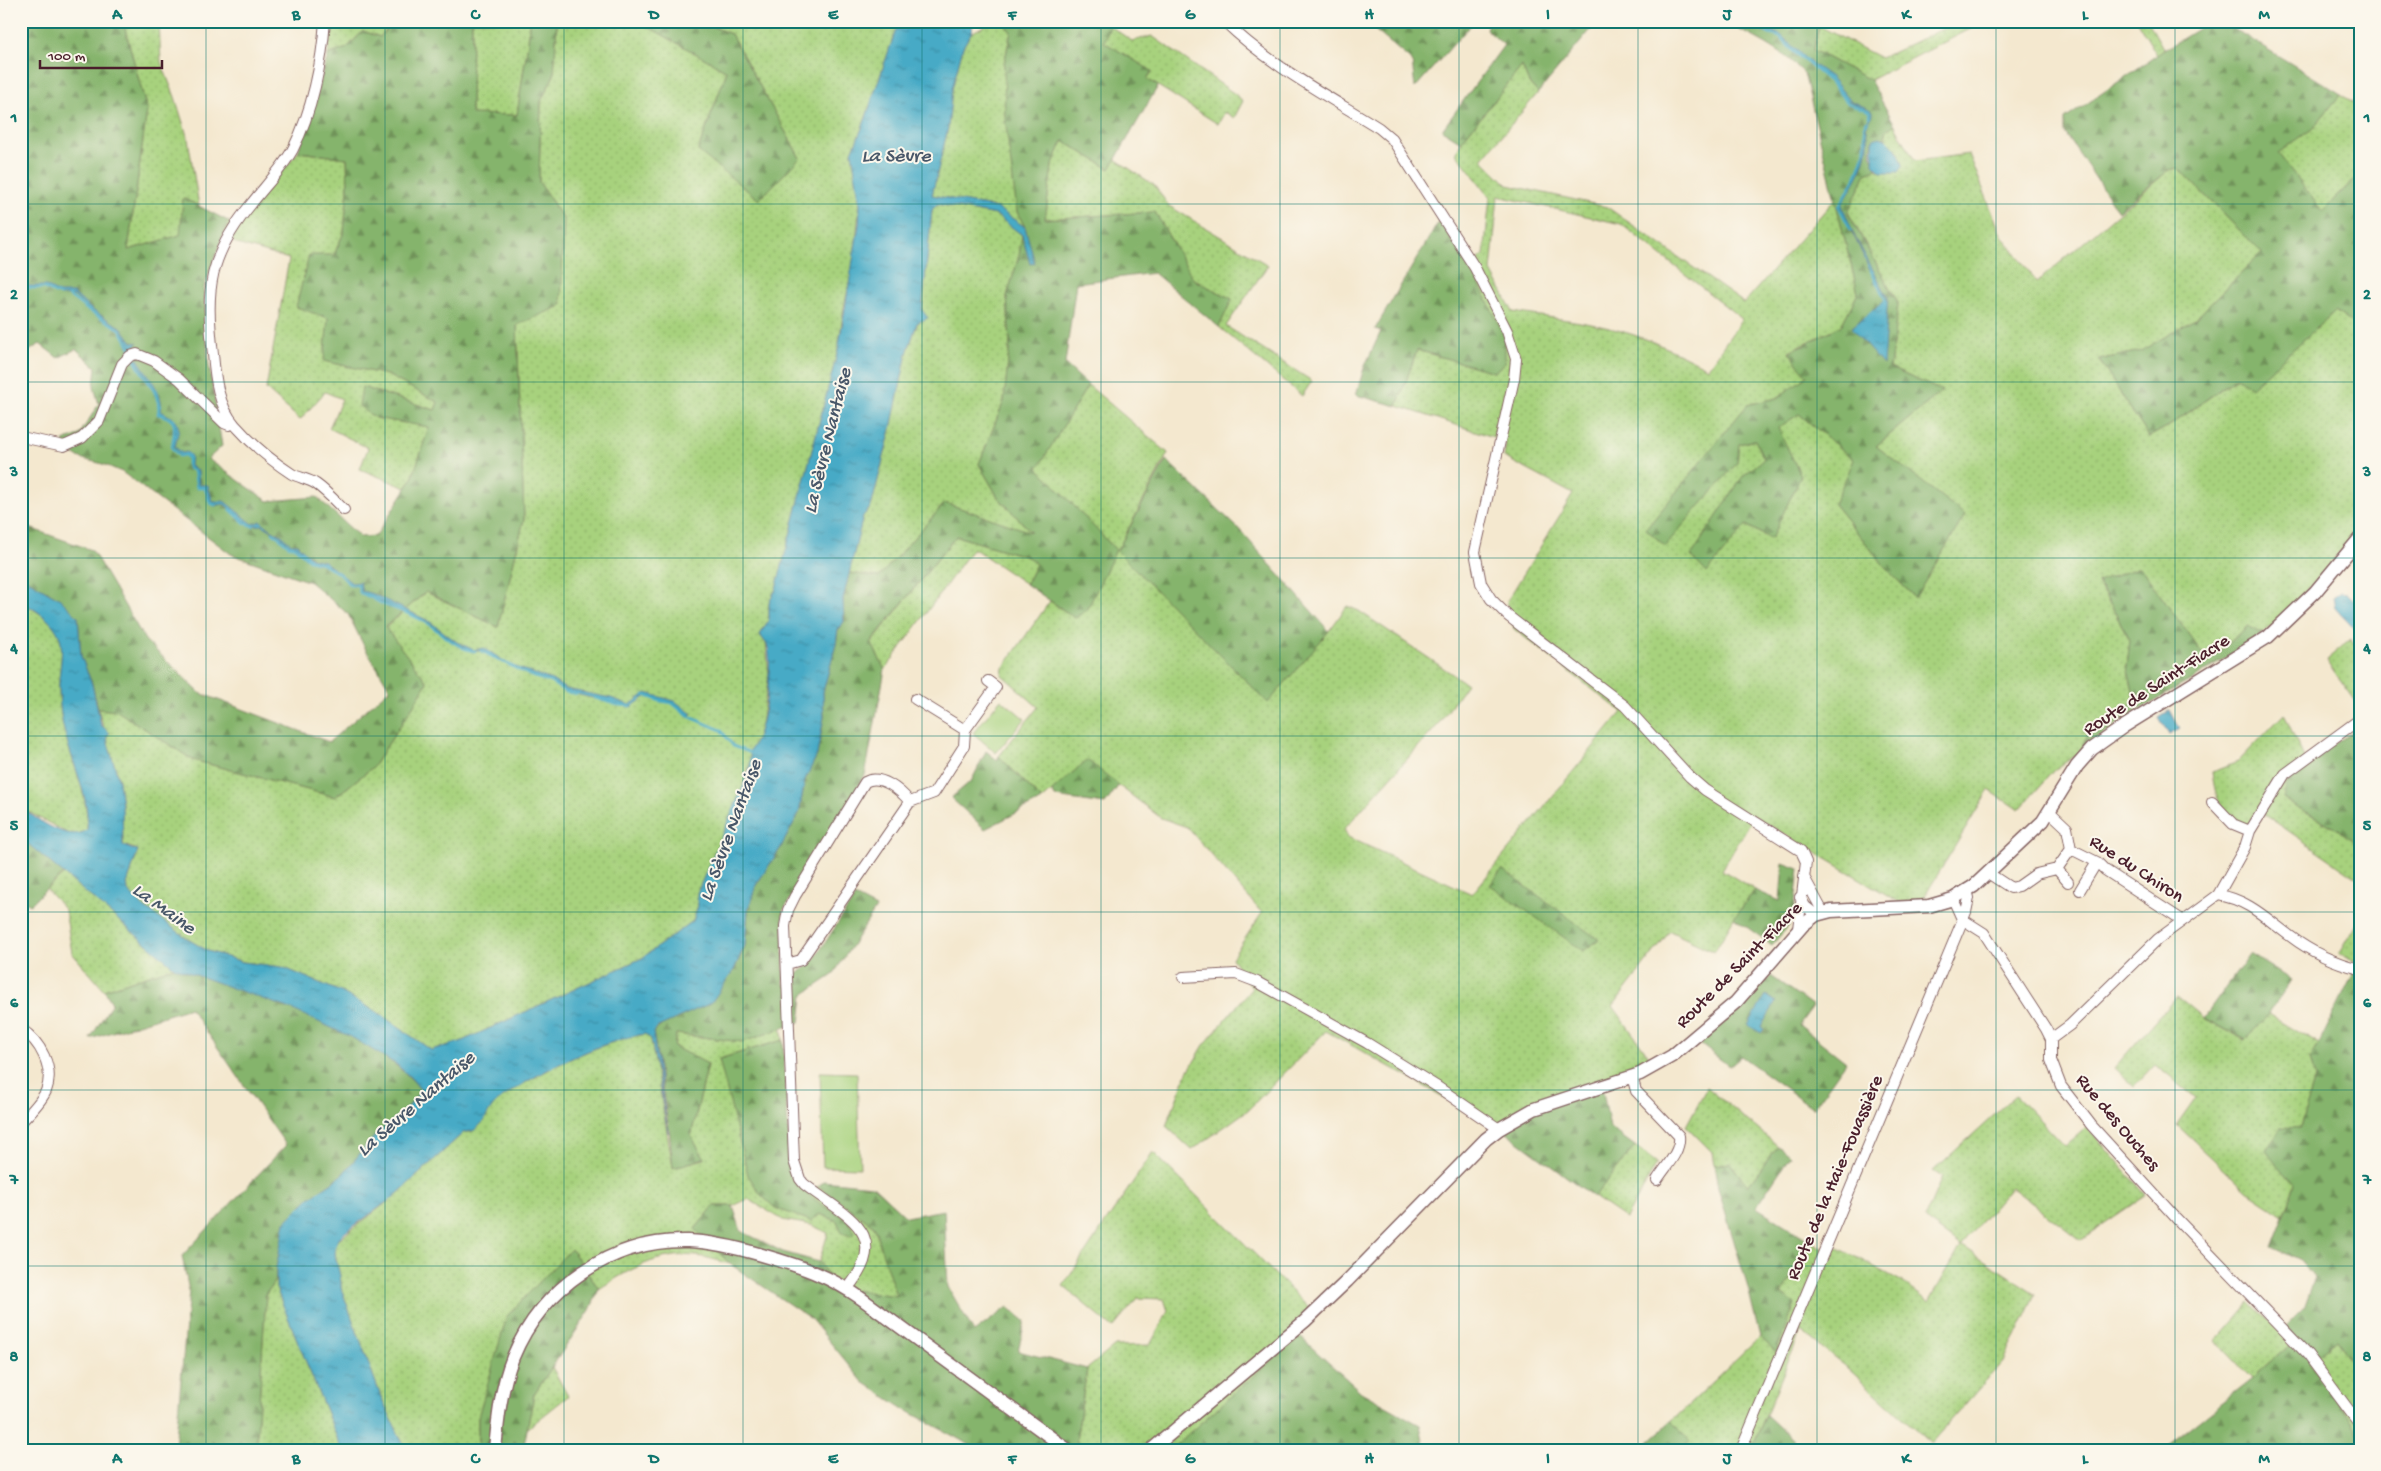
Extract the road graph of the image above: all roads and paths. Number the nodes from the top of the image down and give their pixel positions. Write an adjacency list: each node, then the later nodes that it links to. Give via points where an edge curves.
1 (326, 21): 3 (street, via 315,85 294,147 233,226 215,265 209,290 214,371 220,397)
2 (1224, 21): 19 (street, via 1246,43 1392,139 1475,268 1508,330 1516,359 1514,379 1475,552 1480,578 1491,599 1508,616 1625,706 1705,790 1801,852 1806,862)
3 (233, 424): 4 (street, via 224,423 180,379 154,361 134,355 117,372 98,421 82,438 64,446); 5 (street, via 291,473 315,483)
4 (21, 437)
5 (344, 510)
6 (2360, 538): 13 (main road, Route de Saint-Fiacre, via 2315,592 2268,637 2092,749 2077,766)
7 (988, 681): 10 (street, via 996,687)
8 (915, 699): 10 (street)
9 (2360, 719): 14 (street, via 2285,774)
10 (965, 730): 11 (street, via 964,746 934,793)
11 (910, 802): 30 (street, via 802,960); 30 (street, via 878,778 865,782 788,910)
12 (2212, 802): 14 (street, via 2233,824)
13 (2050, 812): 15 (street, Rue du Chiron, via 2067,828); 18 (main road, Route de Saint-Fiacre)
14 (2250, 831): 23 (street)
15 (2071, 849): 16 (street, Rue du Chiron); 17 (street, Rue du Chiron)
16 (2097, 862): 22 (street); 28 (street, Rue du Chiron, via 2104,870)
17 (2057, 869): 18 (street, via 2036,874 2020,886 2011,888); 20 (street)
18 (1988, 873): 21 (main road, Route de Saint-Fiacre)
19 (1804, 877): 24 (street); 26 (street)
20 (2068, 882)
21 (1967, 890): 25 (main road, Route de Saint-Fiacre); 27 (street, Route de la Haie-Fouassière, via 1968,903)
22 (2080, 890)
23 (2218, 895): 28 (street); 31 (street, via 2233,897 2249,905 2325,958)
24 (1800, 897): 26 (street, via 1805,906); 29 (street)
25 (1953, 899): 26 (main road, Route de Saint-Fiacre, via 1929,906); 27 (street)
26 (1820, 914): 29 (main road, Route de Saint-Fiacre)
27 (1962, 919): 34 (street, Rue des Ouches, via 1984,933); 44 (street, Route de la Haie-Fouassière)
28 (2182, 920): 34 (street)
29 (1798, 929): 35 (main road, Route de Saint-Fiacre, via 1756,979 1711,1024 1672,1056)
30 (786, 964): 39 (street, via 794,1161 804,1184 849,1216 864,1232 866,1258)
31 (2360, 970)
32 (1184, 978): 37 (street, via 1236,974 1257,982 1367,1043)
33 (21, 1029): 36 (street, via 33,1036 49,1070 46,1090)
34 (2051, 1039): 40 (street, Rue des Ouches, via 2051,1060 2061,1086 2092,1126 2324,1373)
35 (1632, 1076): 37 (main road, Route de Saint-Fiacre, via 1548,1104); 38 (street, via 1636,1091 1679,1136 1676,1152)
36 (21, 1122)
37 (1499, 1129): 43 (main road, Route de Saint-Fiacre, via 1468,1156 1304,1321)
38 (1657, 1180)
39 (847, 1288): 41 (main road, via 802,1267 715,1244 670,1242 624,1251 603,1260 562,1288 530,1324 506,1376); 42 (main road)
40 (2360, 1426)
41 (495, 1450)
42 (1068, 1450)
43 (1151, 1450)
44 (1741, 1450)

